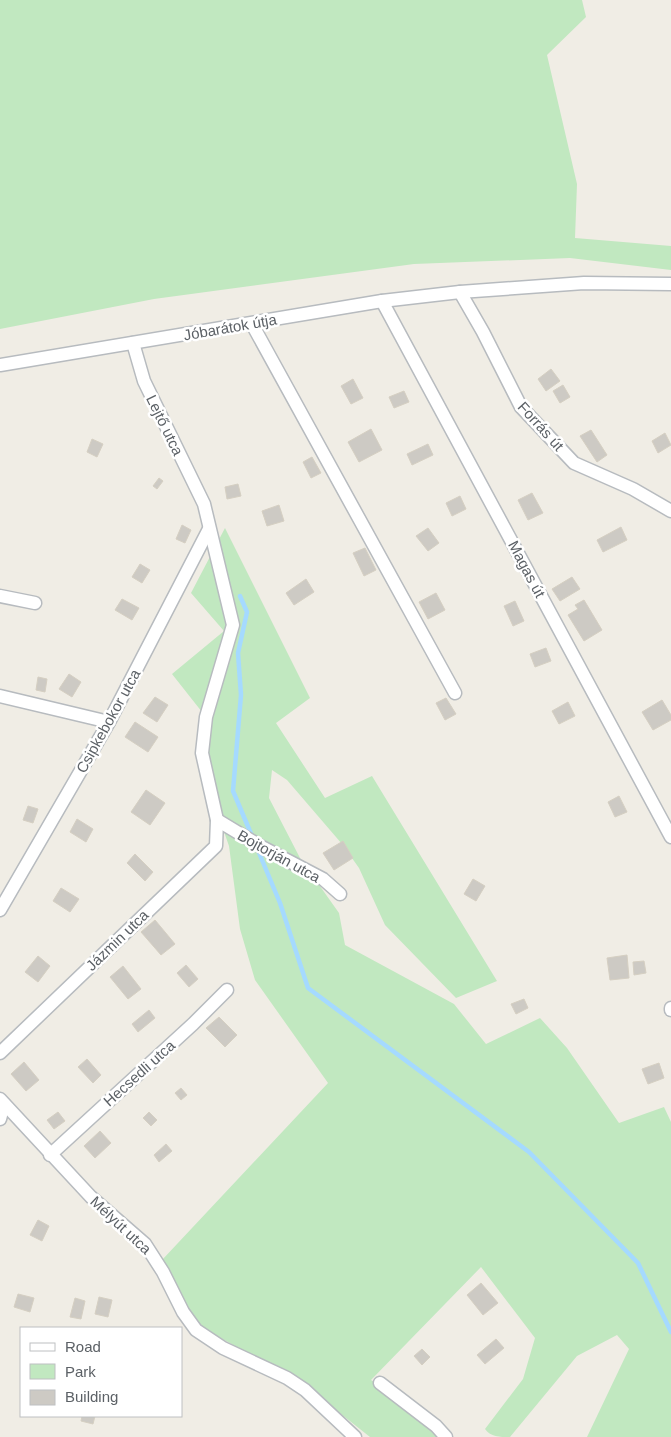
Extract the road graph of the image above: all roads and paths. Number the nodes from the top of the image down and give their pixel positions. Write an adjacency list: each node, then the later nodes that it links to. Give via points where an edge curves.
1 (671, 284): 2 (street, Jóbarátok útja, via 584,283)
2 (460, 292): 3 (street, Jóbarátok útja); 7 (street, Forrás út, via 521,407 574,463 634,489)
3 (382, 301): 4 (street, Jóbarátok útja); 15 (street, Magas út)
4 (252, 324): 5 (street, Jóbarátok útja); 11 (street)
5 (133, 344): 6 (street, Jóbarátok útja); 8 (street, Lejtő utca, via 144,381 204,504)
6 (0, 365)
7 (671, 510)
8 (209, 529): 13 (street, Csipkebokor utca); 14 (street, Jázmin utca, via 233,625 206,717 202,753)
9 (0, 596): 10 (street)
10 (35, 603)
11 (455, 692)
12 (0, 696): 13 (street)
13 (109, 722): 17 (street, Csipkebokor utca)
14 (217, 820): 16 (street, Bojtorján utca, via 323,879); 19 (street, Jázmin utca, via 216,846)
15 (671, 837)
16 (340, 894)
17 (0, 910)
18 (227, 990): 22 (street, Hecsedli utca)
19 (0, 1053)
20 (2, 1101): 21 (street); 22 (street, Mélyút utca)
21 (0, 1119)
22 (50, 1155): 24 (street, Mélyút utca, via 91,1197 145,1244 196,1330 223,1348 287,1378)
23 (380, 1383): 25 (street)
24 (355, 1437)
25 (446, 1437)

